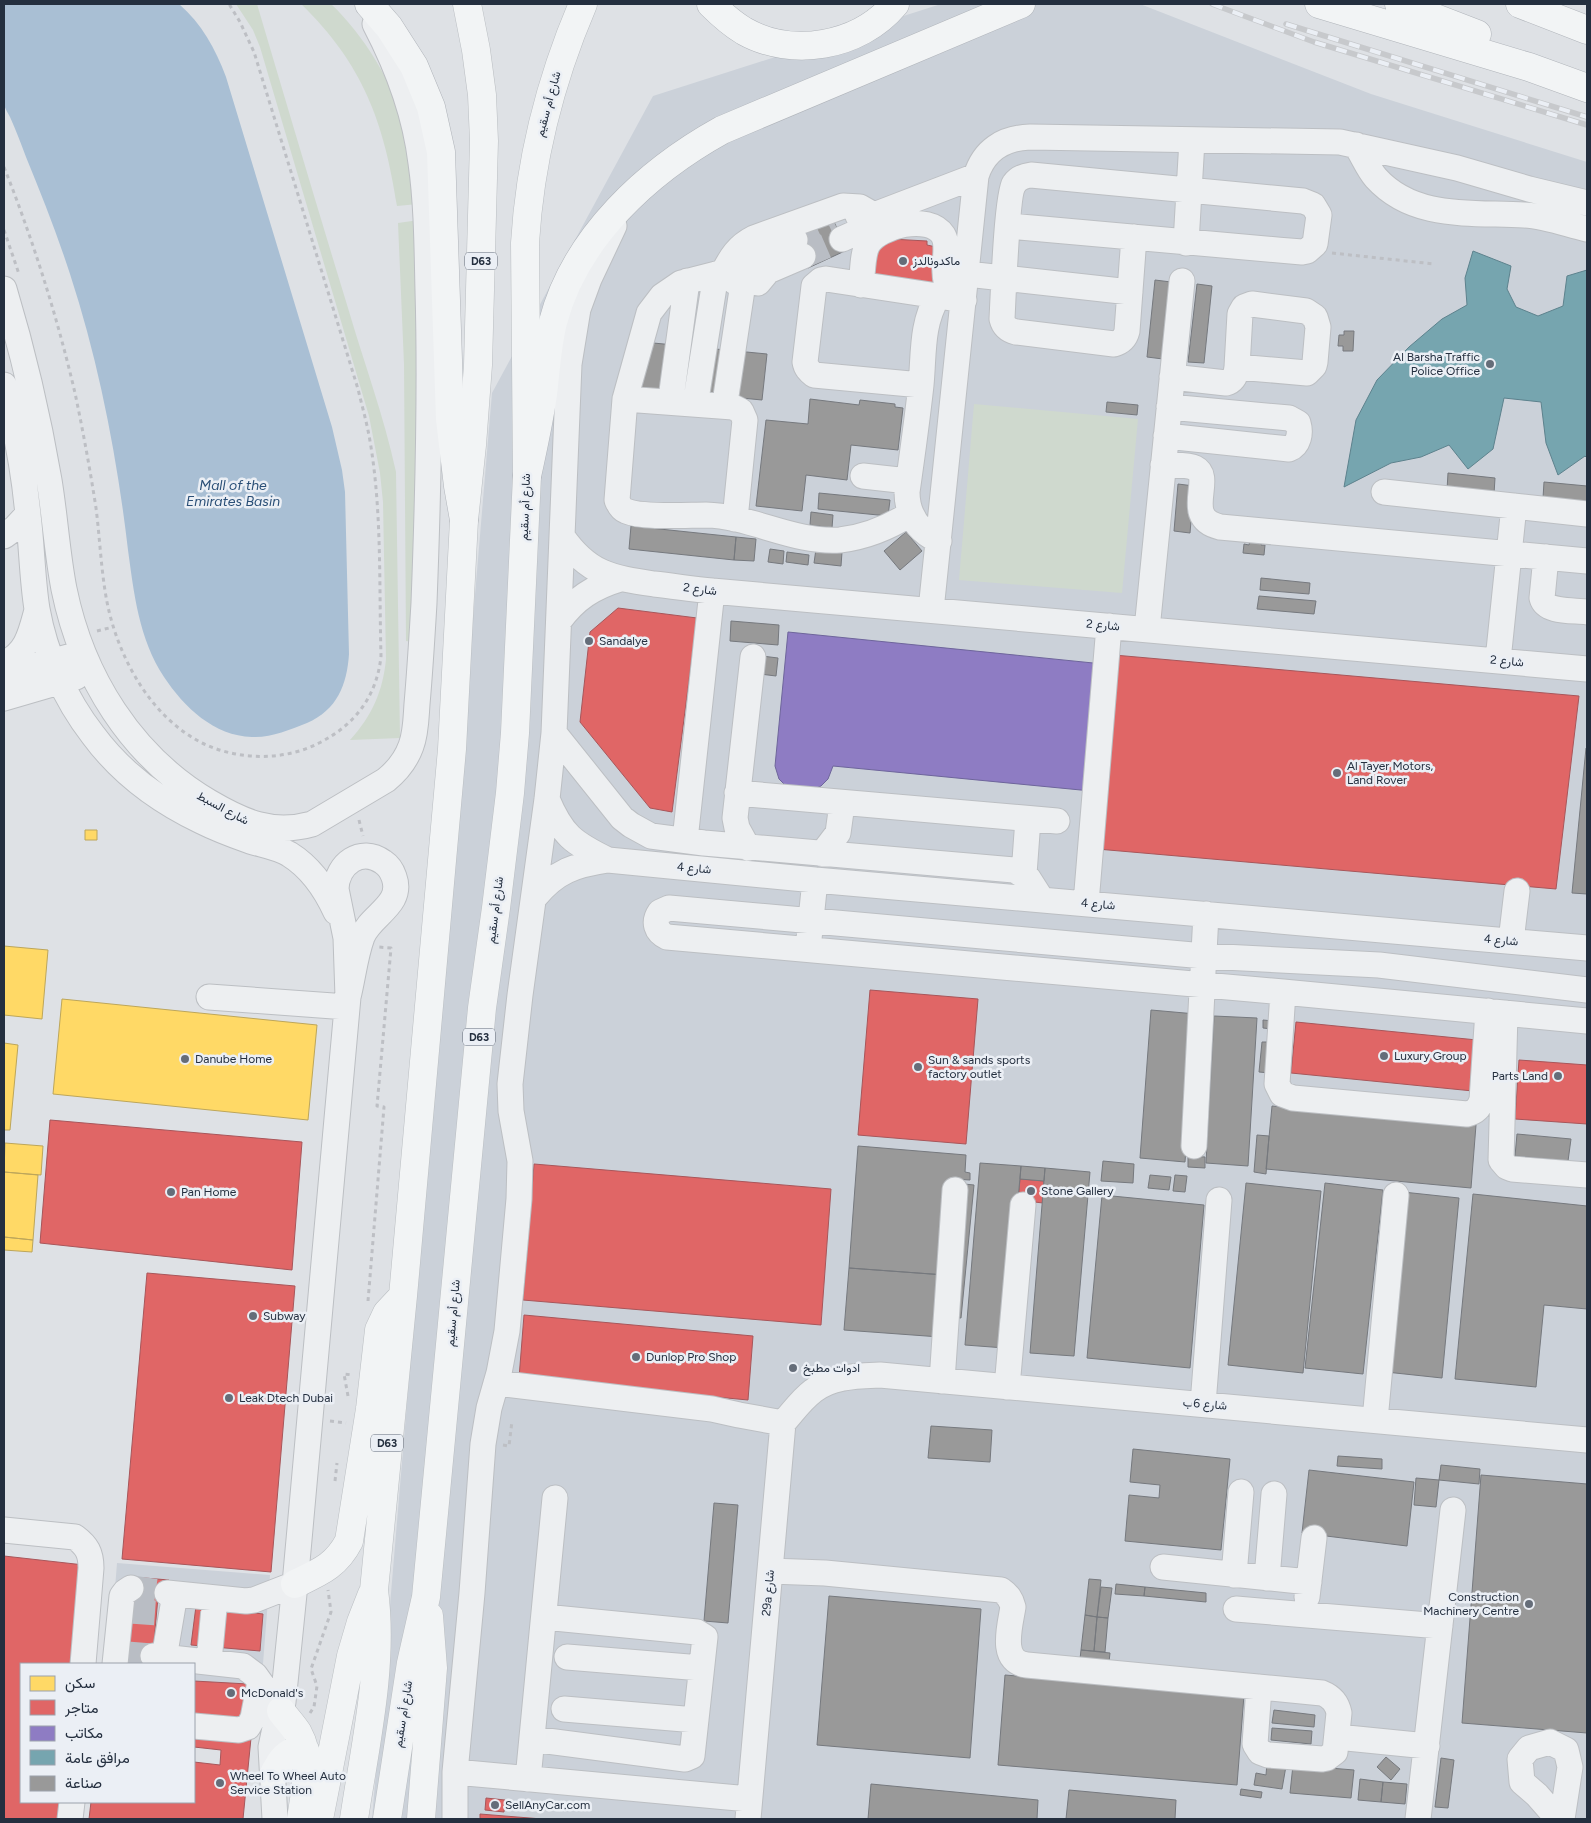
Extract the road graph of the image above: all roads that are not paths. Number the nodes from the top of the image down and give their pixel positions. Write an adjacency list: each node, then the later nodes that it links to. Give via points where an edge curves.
1 (364, 4): 69 (street, شارع السبط, via 404,88 418,139 424,191 429,336 427,507 422,642 412,746 401,765 386,780 324,818 299,827 279,829 258,825 222,810 159,765 124,727)
2 (369, 4): 52 (main road, via 390,27 414,66 437,129 443,174 450,419)
3 (467, 4): 52 (main road, D63, via 478,68 484,141 478,365)
4 (583, 4): 43 (main road, شارع أم سقيم / D63, via 546,107 528,202 525,243)
5 (711, 4): 6 (main road, via 738,27 765,40 809,46 852,36 872,25)
6 (895, 4)
7 (1021, 4): 18 (main road, via 722,130 681,155)
8 (1319, 4): 12 (main road)
9 (1399, 4): 12 (main road, via 1491,40)
10 (1520, 4): 11 (main road)
11 (1587, 30)
12 (1529, 67): 13 (main road)
13 (1587, 88)
14 (1192, 140): 15 (street, via 1324,141); 16 (street, via 1017,138 993,148 984,158); 17 (street)
15 (1356, 145): 19 (street); 22 (street, via 1374,176 1385,187 1418,206 1440,211 1537,217)
16 (976, 176): 20 (street); 26 (street)
17 (1189, 190): 21 (street, via 1031,174 1014,184 1011,190); 25 (street); 25 (street, via 1308,202 1319,215 1315,244 1307,251)
18 (635, 194): 43 (main road, via 581,258 560,300 553,322); 54 (street, via 602,249 578,309 572,337 566,392)
19 (1587, 203)
20 (874, 215): 23 (street, via 854,216); 27 (street, via 860,207 843,206 754,238)
21 (1009, 226): 24 (street); 28 (street)
22 (1587, 229)
23 (838, 231)
24 (1134, 237): 25 (street); 32 (street)
25 (1186, 242)
26 (967, 274): 28 (street); 33 (street)
27 (707, 277): 38 (street, via 655,304 649,313); 39 (street, via 685,392); 39 (street, via 734,282 726,302 714,395); 39 (street, via 656,389); 39 (street, via 772,250 799,248 768,271 757,284 741,398)
28 (1005, 279): 32 (street); 32 (street, via 1002,320 1011,331 1114,344 1126,336)
29 (1182, 281): 35 (street)
30 (11, 282): 69 (street, شارع السبط, via 49,482 64,588)
31 (861, 285): 33 (street); 33 (street, via 866,249 873,238 898,226 923,223 943,235 946,243 945,273); 36 (street, via 826,279 814,286 805,362 808,369 814,375)
32 (1130, 292)
33 (951, 298): 36 (street, via 932,306 925,329); 55 (street)
34 (1237, 367): 35 (street, via 1233,380 1226,383)
35 (1172, 378): 40 (street)
36 (921, 385): 45 (street)
37 (5, 396): 48 (street, via 17,439)
38 (625, 399): 39 (street); 51 (street, via 617,500 625,511)
39 (695, 404): 51 (street, via 744,415)
40 (1169, 407): 41 (street); 41 (street, via 1289,418 1298,423 1298,442 1289,449)
41 (1166, 436): 42 (street)
42 (1163, 465): 56 (street, via 1193,467 1199,471 1202,479 1199,507 1204,518 1214,525); 66 (street)
43 (527, 476): 133 (main road, شارع أم سقيم / D63, via 510,793 482,1008)
44 (862, 476): 45 (street)
45 (908, 481): 49 (street)
46 (1384, 492): 47 (street)
47 (1514, 506): 50 (street); 56 (street)
48 (28, 514): 53 (street); 61 (street)
49 (910, 514): 51 (street, via 876,532 838,540 797,536); 55 (street, via 922,530)
50 (1587, 514)
51 (735, 519)
52 (464, 520): 112 (main road, D63, via 452,750)
53 (4, 536)
54 (562, 536): 59 (street, شارع 2, via 587,564); 64 (street)
55 (939, 541): 62 (street)
56 (1509, 554): 57 (street); 68 (street)
57 (1546, 557): 58 (street); 63 (street, via 1544,604 1550,608)
58 (1587, 561)
59 (620, 579): 60 (street, شارع 2); 64 (street, شارع 2, via 591,590)
60 (712, 591): 62 (street, شارع 2); 81 (street)
61 (37, 610): 70 (street, via 27,643 17,656); 72 (street)
62 (931, 610): 65 (street, شارع 2)
63 (1587, 612)
64 (559, 621): 75 (street)
65 (1109, 626): 66 (street, شارع 2); 91 (street)
66 (1147, 629): 68 (street, شارع 2)
67 (753, 657): 76 (street)
68 (1498, 660): 71 (street, شارع 2)
69 (87, 662): 72 (street)
70 (4, 663)
71 (1587, 669)
72 (56, 671): 73 (street); 74 (street); 94 (street, via 80,718 125,771 181,812 276,848 300,862 328,897)
73 (4, 674)
74 (4, 698)
75 (554, 733): 77 (street); 81 (street, via 614,809 631,825 651,836)
76 (737, 793): 78 (street); 82 (street, via 736,822)
77 (547, 799): 84 (street, شارع 4, via 573,840); 89 (street)
78 (842, 804): 79 (street); 83 (street, via 838,833)
79 (1028, 819): 80 (street); 86 (street)
80 (1056, 821)
81 (695, 842): 82 (street); 85 (street)
82 (748, 848): 83 (street)
83 (822, 854): 86 (street, via 1014,870)
84 (608, 860): 85 (street, شارع 4); 89 (street, شارع 4, via 569,869)
85 (702, 868): 87 (street, شارع 4)
86 (1024, 874): 90 (street)
87 (815, 880): 90 (street, شارع 4); 93 (street)
88 (1517, 891): 95 (street)
89 (534, 897): 114 (street, via 510,1084 520,1180 510,1310)
90 (1042, 900): 91 (street, شارع 4)
91 (1086, 903): 92 (street, شارع 4)
92 (1206, 914): 95 (street, شارع 4); 98 (street)
93 (811, 922): 97 (street); 97 (street, via 668,908 660,912 656,922 659,931 668,937); 98 (street)
94 (346, 938): 103 (street); 103 (street, via 336,889 338,874 354,859 362,856 377,858 393,874 395,896 387,909 364,931)
95 (1511, 941): 96 (street, شارع 4)
96 (1587, 948)
97 (808, 949): 99 (street)
98 (1204, 956): 99 (street); 100 (street, via 1379,965)
99 (1203, 985): 101 (street); 106 (street)
100 (1587, 990)
101 (1284, 992): 104 (street); 104 (street, via 1277,1084 1282,1094 1293,1098 1473,1113 1482,1100)
102 (209, 997): 103 (street)
103 (348, 1002): 131 (street)
104 (1496, 1012): 105 (street); 107 (street, via 1501,1160 1512,1169)
105 (1587, 1021)
106 (1194, 1146)
107 (1587, 1176)
108 (955, 1190): 113 (street)
109 (1396, 1195): 117 (street)
110 (1218, 1200): 116 (street)
111 (1023, 1205): 115 (street)
112 (403, 1296): 131 (main road, via 387,1313 379,1330 352,1422 349,1541 334,1563); 132 (main road, D63)
113 (942, 1381): 115 (street, شارع 6ب); 118 (street, شارع 6ب, via 866,1375 837,1380 824,1384 808,1396)
114 (496, 1383): 118 (street, via 712,1409); 156 (street, via 483,1444)
115 (1007, 1387): 116 (street, شارع 6ب)
116 (1203, 1404): 117 (street, شارع 6ب)
117 (1375, 1420): 119 (street, شارع 6ب)
118 (783, 1423): 127 (street, 29a شارع)
119 (1587, 1440)
120 (1241, 1492): 128 (street)
121 (1274, 1494): 129 (street)
122 (555, 1498): 138 (street)
123 (1453, 1510): 139 (street)
124 (4, 1530): 144 (street, via 74,1537 88,1550 91,1568)
125 (1314, 1538): 130 (street)
126 (1163, 1568): 128 (street)
127 (770, 1571): 147 (street, via 996,1588 1006,1593 1012,1602 1009,1651 1022,1665); 160 (street, 29a شارع)
128 (1234, 1574): 129 (street)
129 (1268, 1578): 130 (street)
130 (1309, 1582): 137 (street)
131 (295, 1584): 134 (street, via 254,1600); 149 (street)
132 (374, 1590): 164 (main road, via 351,1656); 165 (main road, D63, via 378,1643)
133 (426, 1597): 166 (main road, شارع أم سقيم / D63, via 415,1641); 167 (main road, via 433,1668)
134 (215, 1598): 142 (street, via 168,1603); 143 (street)
135 (127, 1603): 140 (street)
136 (1236, 1609): 137 (street)
137 (1305, 1614): 139 (street)
138 (544, 1617): 145 (street, via 697,1632 705,1636); 153 (street)
139 (1440, 1626): 155 (street)
140 (120, 1657)
141 (567, 1657): 145 (street)
142 (160, 1659): 143 (street)
143 (209, 1661): 146 (street, via 243,1666)
144 (83, 1663)
145 (701, 1668): 150 (street)
146 (260, 1682): 149 (street); 151 (street, via 253,1718 248,1727 238,1730)
147 (1259, 1687): 152 (street, via 1328,1695 1338,1708); 152 (street, via 1254,1744 1260,1752 1327,1758 1335,1752)
148 (564, 1709): 150 (street)
149 (281, 1711): 154 (main road); 157 (street, via 272,1741)
150 (696, 1720): 153 (street, via 692,1756 684,1759)
151 (195, 1726)
152 (1337, 1737): 155 (street)
153 (532, 1739): 158 (street)
154 (301, 1742): 157 (main road, via 298,1750 285,1756); 163 (main road, via 307,1772)
155 (1427, 1746): 169 (street)
156 (455, 1772): 158 (street); 168 (street)
157 (273, 1776): 162 (street)
158 (528, 1779): 160 (street)
159 (72, 1803): 161 (street)
160 (748, 1809)
161 (70, 1819)
162 (275, 1819)
163 (301, 1819)
164 (319, 1819)
165 (354, 1819)
166 (387, 1819)
167 (422, 1819)
168 (455, 1819)
169 (1418, 1819)

